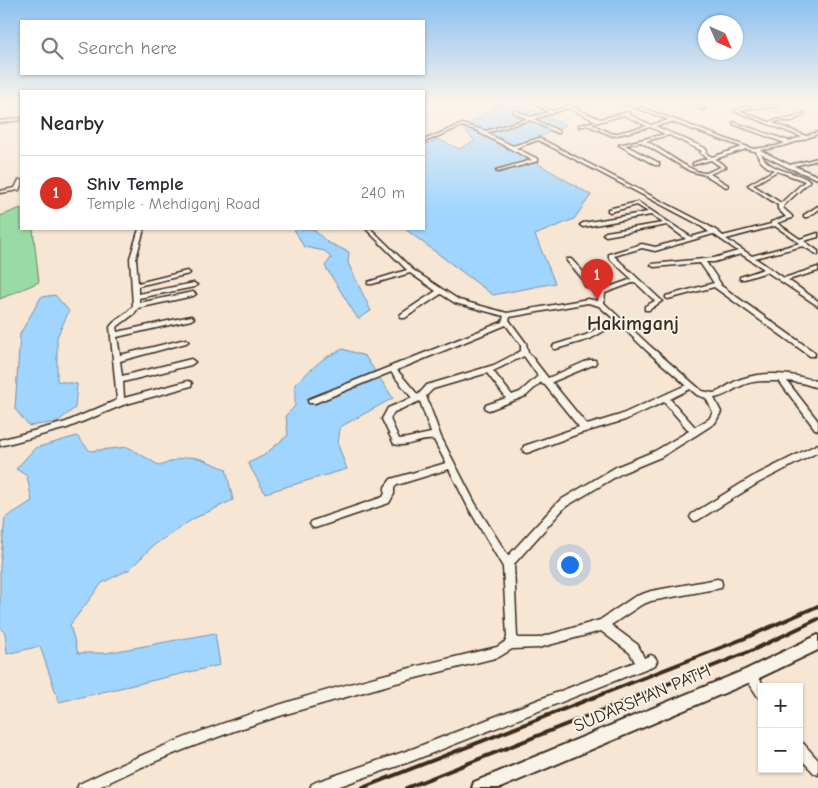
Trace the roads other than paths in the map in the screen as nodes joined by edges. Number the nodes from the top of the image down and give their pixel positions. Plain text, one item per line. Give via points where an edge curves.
1 (494, 139) edge
2 (647, 139) edge
3 (680, 139) edge
4 (719, 139) edge
5 (778, 139) edge
6 (801, 139) edge
7 (641, 140) junction
8 (790, 143) junction
9 (512, 148) junction
10 (744, 148) junction
11 (758, 150) junction
12 (712, 158) junction
13 (818, 159) edge
14 (656, 164) dead end
15 (695, 164) dead end
16 (789, 166) junction
17 (778, 169) junction
18 (498, 171) dead end
19 (706, 174) junction
20 (818, 178) edge
21 (20, 183) edge
22 (726, 186) dead end
23 (0, 192) edge
24 (780, 205) junction
25 (818, 208) edge
26 (610, 210) dead end
27 (652, 214) junction
28 (806, 216) dead end
29 (666, 224) junction
30 (583, 225) dead end
31 (774, 226) junction
32 (142, 230) edge
33 (369, 230) edge
34 (715, 232) junction
35 (606, 234) dead end
36 (818, 234) edge
37 (722, 238) junction
38 (690, 239) junction
39 (802, 242) junction
40 (742, 252) junction
41 (818, 253) edge
42 (750, 258) junction
43 (568, 260) dead end
44 (702, 261) junction
45 (654, 265) dead end
46 (818, 269) edge
47 (768, 270) junction
48 (411, 271) junction
49 (186, 273) dead end
50 (742, 278) dead end
51 (636, 280) junction
52 (782, 280) junction
53 (370, 284) dead end
54 (136, 285) junction
55 (194, 285) dead end
56 (715, 285) junction
57 (440, 292) junction
58 (601, 293) junction
59 (192, 294) dead end
60 (136, 297) junction
61 (668, 297) dead end
62 (818, 302) edge
63 (601, 304) junction
64 (136, 306) junction
65 (647, 308) dead end
66 (403, 316) dead end
67 (191, 318) dead end
68 (507, 318) junction
69 (618, 320) junction
70 (114, 335) junction
71 (186, 341) dead end
72 (556, 347) dead end
73 (525, 352) junction
74 (812, 354) dead end
75 (116, 359) junction
76 (191, 362) dead end
77 (592, 362) dead end
78 (392, 369) junction
79 (488, 369) junction
80 (118, 380) junction
81 (543, 380) junction
82 (782, 380) junction
83 (188, 384) dead end
84 (818, 385) edge
85 (692, 386) junction
86 (709, 396) junction
87 (419, 397) junction
88 (665, 398) junction
89 (511, 399) junction
90 (121, 402) junction
91 (312, 402) dead end
92 (489, 407) dead end
93 (818, 427) edge
94 (585, 429) junction
95 (695, 432) junction
96 (437, 437) junction
97 (0, 443) edge
98 (818, 448) edge
99 (527, 449) dead end
100 (451, 465) junction
101 (695, 516) dead end
102 (315, 524) dead end
103 (508, 566) junction
104 (717, 584) dead end
105 (602, 625) junction
106 (818, 642) edge
107 (510, 644) junction
108 (750, 675) junction
109 (758, 686) edge
110 (803, 752) edge
111 (818, 769) edge
112 (502, 784) edge
113 (83, 788) edge
114 (316, 788) edge
115 (480, 788) edge

1 - 9 street
2 - 7 street
3 - 12 street via 703,149 702,153
4 - 10 street
5 - 8 street
6 - 8 street
7 - 14 street via 621,146
7 - 19 street via 694,172
8 - 11 street
9 - 18 street via 536,161
9 - 34 street via 538,139
10 - 11 street
10 - 12 street
11 - 16 street
11 - 17 street via 762,161
12 - 15 street
12 - 19 street via 724,167
13 - 16 street
16 - 20 street
17 - 24 street via 750,185
17 - 24 street via 808,181
19 - 22 street
21 - 23 street via 17,189
24 - 31 street via 790,215 775,221
25 - 28 street
26 - 27 street via 636,203
27 - 29 street
27 - 30 street
29 - 35 street
29 - 38 street
31 - 37 street
31 - 39 street
32 - 54 street via 133,258
33 - 48 street
34 - 37 street
34 - 38 street
36 - 39 street
37 - 40 street
38 - 51 street via 655,249 642,246 612,255
39 - 41 street
39 - 42 street
40 - 42 street
40 - 44 street
42 - 47 street
43 - 58 street via 584,276 587,285
44 - 45 street
44 - 56 street via 717,281
46 - 52 street
47 - 50 street
47 - 52 street
48 - 53 street
48 - 57 street
49 - 54 street
51 - 58 street
51 - 65 street via 659,301
52 - 62 street
54 - 60 street
55 - 60 street
56 - 61 street
56 - 74 street
57 - 66 street
57 - 68 street via 457,302
58 - 63 street
59 - 64 street
60 - 64 street
63 - 68 street via 588,301
63 - 69 street
64 - 70 street via 114,325
67 - 70 street
68 - 73 street
68 - 78 street
69 - 72 street via 588,337
69 - 85 street
70 - 75 street
71 - 75 street
73 - 79 street
73 - 81 street
75 - 80 street
76 - 80 street
77 - 81 street
78 - 87 street
78 - 91 street
79 - 87 street via 430,387
79 - 89 street
80 - 90 street
81 - 89 street
81 - 94 street via 568,405
82 - 84 street via 804,380
82 - 86 street via 755,378 716,396
82 - 93 street
83 - 90 street
85 - 86 street
85 - 88 street
86 - 95 street via 716,416
87 - 96 street
87 - 96 street via 387,414 387,425 401,443 430,435
88 - 94 street via 622,418
88 - 95 street
89 - 92 street
90 - 97 street via 79,421
94 - 99 street
95 - 103 street via 658,454 619,470 562,504
96 - 100 street
98 - 101 street
100 - 102 street via 394,482 389,487 390,494 386,500
100 - 103 street
103 - 107 street
104 - 105 street via 651,596
105 - 107 street via 538,643
105 - 114 street via 634,649 646,663 412,755
106 - 108 main road, SUDARSHAN PATH
107 - 113 street via 498,652 321,699 198,737 143,758
108 - 109 street
108 - 112 main road, SUDARSHAN PATH
110 - 111 street
112 - 115 main road, SUDARSHAN PATH

